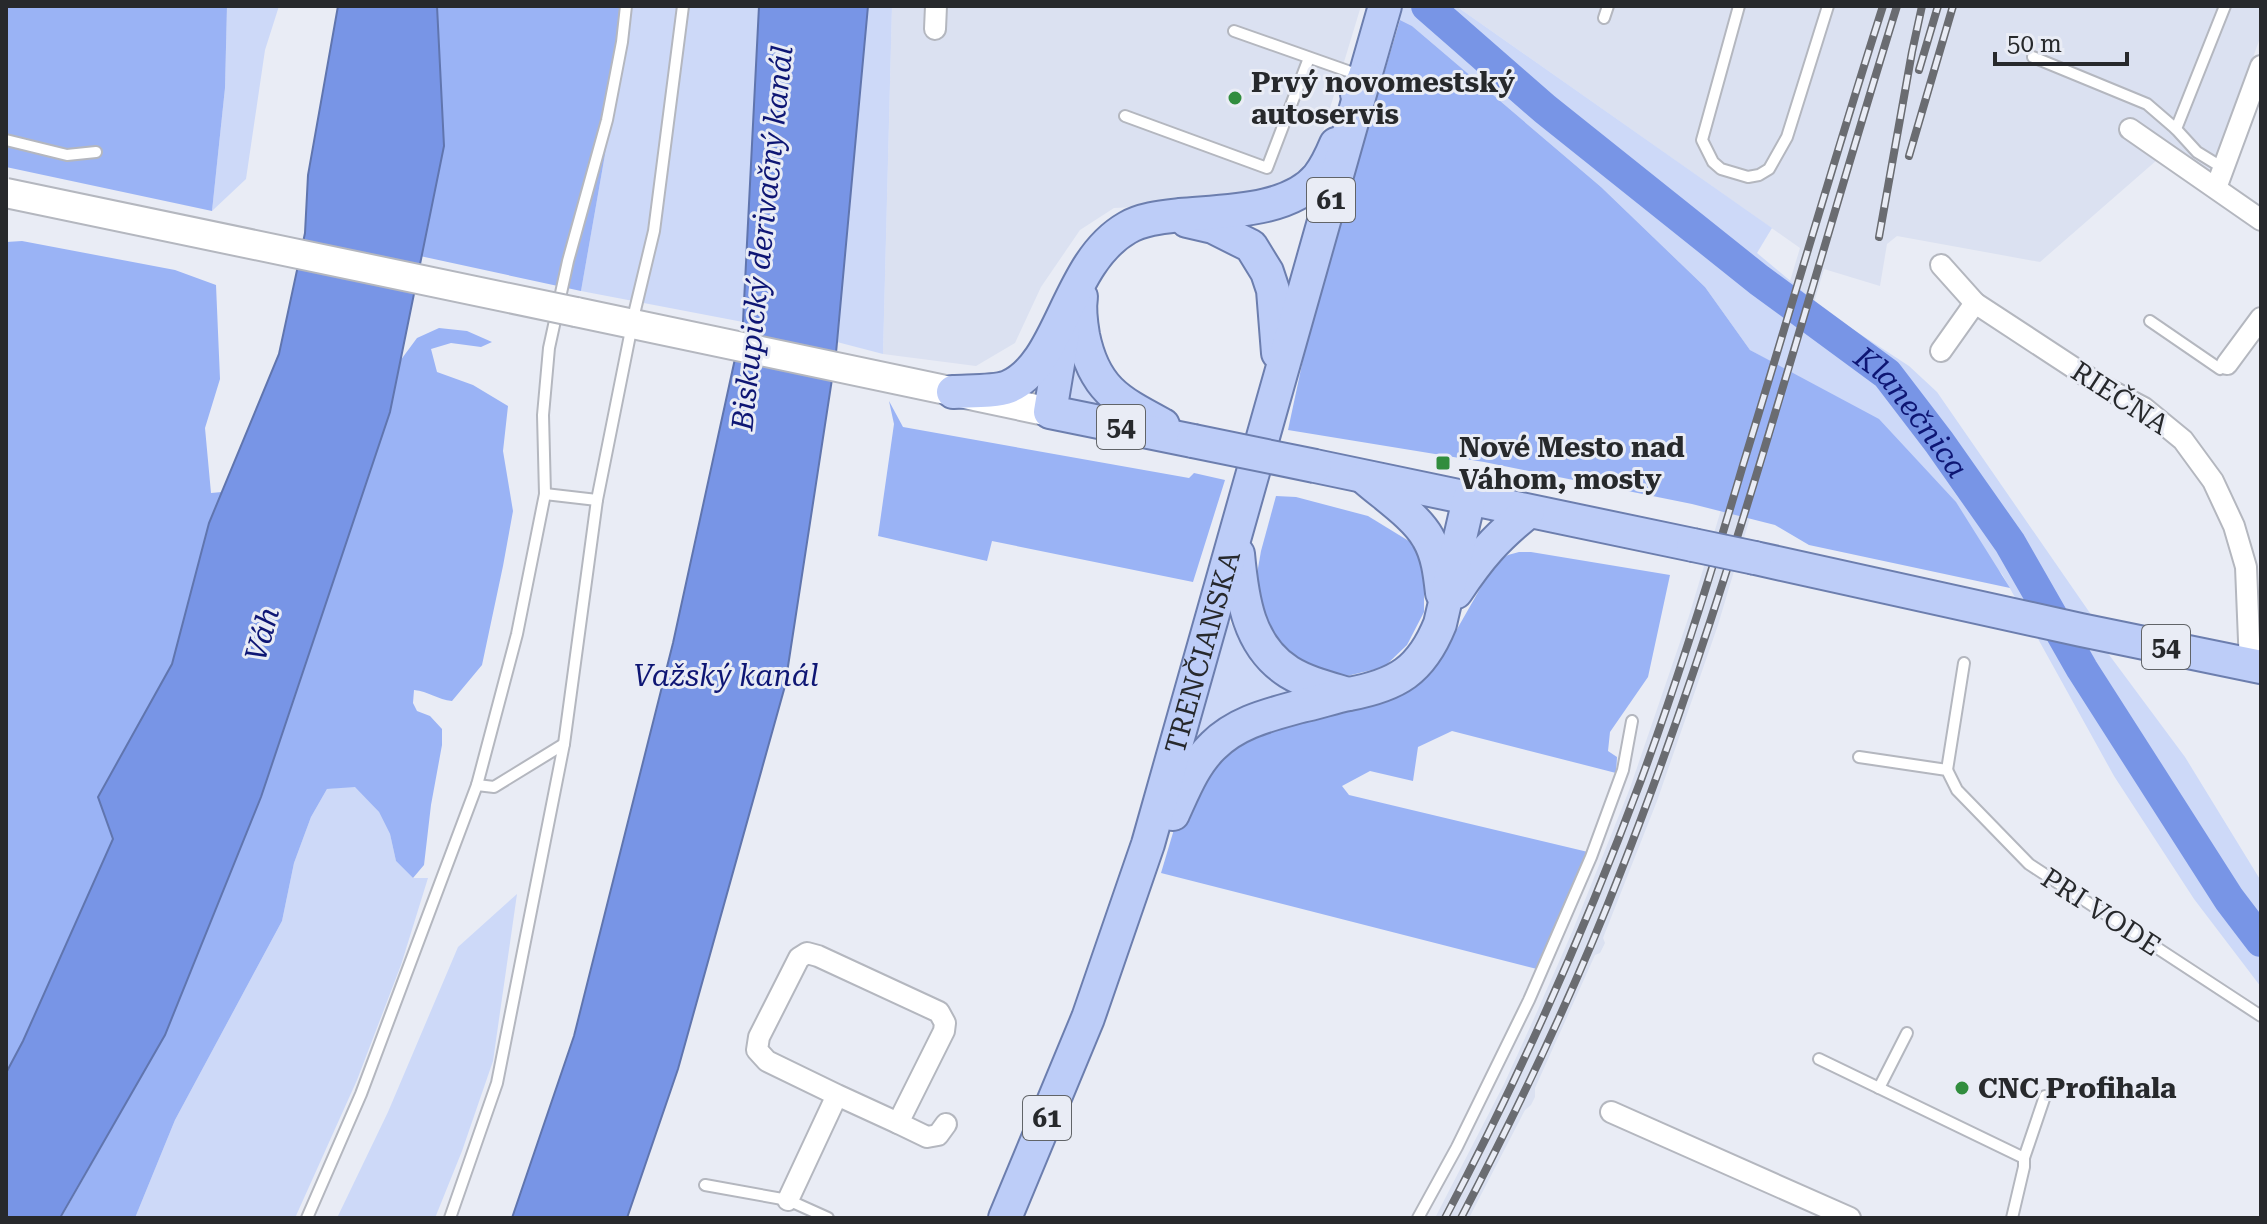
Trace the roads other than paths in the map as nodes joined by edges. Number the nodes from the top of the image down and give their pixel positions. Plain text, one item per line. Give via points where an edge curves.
1 (626, 6) edge
2 (683, 6) edge
3 (936, 6) edge
4 (1385, 6) edge
5 (1608, 6) edge
6 (1739, 6) edge
7 (1828, 6) edge
8 (2225, 6) edge
9 (1604, 18) dead end
10 (935, 29) dead end
11 (1234, 31) dead end
12 (2033, 57) dead end
13 (1309, 58) junction
14 (2261, 66) edge
15 (1365, 76) junction
16 (1125, 116) dead end
17 (2130, 129) dead end
18 (2176, 129) junction
19 (6, 140) edge
20 (96, 152) dead end
21 (2220, 178) junction
22 (6, 193) edge
23 (1164, 217) junction
24 (2261, 220) edge
25 (1941, 265) dead end
26 (1085, 270) junction
27 (1975, 303) junction
28 (1068, 304) junction
29 (2261, 318) edge
30 (2150, 321) dead end
31 (633, 325) junction
32 (1941, 351) dead end
33 (2227, 364) joint
34 (1279, 378) junction
35 (953, 392) junction
36 (1050, 412) junction
37 (1193, 441) junction
38 (1363, 476) junction
39 (545, 494) junction
40 (1469, 499) junction
41 (597, 500) junction
42 (1528, 512) junction
43 (1236, 532) junction
44 (1444, 608) junction
45 (1964, 663) dead end
46 (2256, 666) edge
47 (1348, 694) junction
48 (1632, 721) dead end
49 (564, 744) junction
50 (1859, 757) dead end
51 (1947, 770) junction
52 (477, 785) junction
53 (1148, 844) junction
54 (2261, 1016) edge
55 (1907, 1033) dead end
56 (1819, 1059) dead end
57 (1879, 1088) junction
58 (837, 1095) junction
59 (2045, 1096) dead end
60 (1611, 1112) dead end
61 (898, 1123) junction
62 (946, 1124) dead end
63 (2024, 1158) junction
64 (705, 1185) dead end
65 (788, 1200) junction
66 (307, 1218) edge
67 (450, 1218) edge
68 (828, 1218) edge
69 (1005, 1218) edge
70 (1418, 1218) edge
71 (1850, 1218) edge
72 (2012, 1218) edge

1 - 39 lane via 607,120 549,348 543,415
2 - 31 lane via 654,231
3 - 10 street
4 - 15 main road, 61
5 - 9 lane
6 - 7 lane via 1702,140 1721,169 1748,177 1769,169 1787,137
8 - 18 lane
11 - 13 lane
12 - 18 lane via 2147,104
13 - 15 lane
13 - 16 lane via 1267,168
14 - 21 street
15 - 23 main road via 1328,163 1307,187 1273,204
15 - 34 main road, TRENČIANSKA / 61
17 - 21 street
18 - 21 lane
19 - 20 lane via 67,155
21 - 24 street
22 - 31 main road, bridge
23 - 26 main road via 1128,227
23 - 34 main road via 1213,227 1251,246 1273,290
25 - 27 street, RIEČNA
26 - 28 main road
26 - 37 main road via 1081,315 1095,374 1128,407
27 - 32 street
27 - 46 street, RIEČNA via 2144,408 2183,440 2213,481 2234,526 2246,567
28 - 35 main road via 1039,362 1026,375 1007,388
28 - 36 main road
29 - 33 street
30 - 33 lane via 2220,369
31 - 35 main road
31 - 41 lane
34 - 43 main road, TRENČIANSKA / 61
35 - 36 main road
36 - 37 main road, 54
37 - 38 main road, 54, bridge
38 - 40 main road, 54
38 - 44 main road via 1430,541
39 - 41 lane
39 - 52 lane via 517,634
40 - 42 main road, 54
40 - 44 main road
41 - 49 lane
42 - 44 main road via 1479,556
42 - 46 main road, 54, bridge
43 - 47 main road via 1241,592 1259,642 1288,671
43 - 53 main road, TRENČIANSKA / 61
44 - 47 main road via 1435,638 1406,672 1382,687
45 - 51 lane
47 - 53 main road via 1255,719 1228,734 1201,759 1171,818
48 - 70 lane via 1623,770 1579,885 1529,1000
49 - 52 lane via 494,787
49 - 67 lane via 497,1083
50 - 51 lane
51 - 54 lane, PRI VODE via 1957,790 2029,864
52 - 66 lane via 361,1094
53 - 69 main road, TRENČIANSKA / 61 via 1088,1018
55 - 57 lane
56 - 57 lane
57 - 63 lane
58 - 61 street
58 - 61 street via 767,1061 757,1050 799,958 807,953 939,1012 945,1023
58 - 65 street
59 - 63 lane
60 - 71 street
61 - 62 street via 927,1137 938,1135
63 - 72 lane
64 - 65 lane
65 - 68 lane

